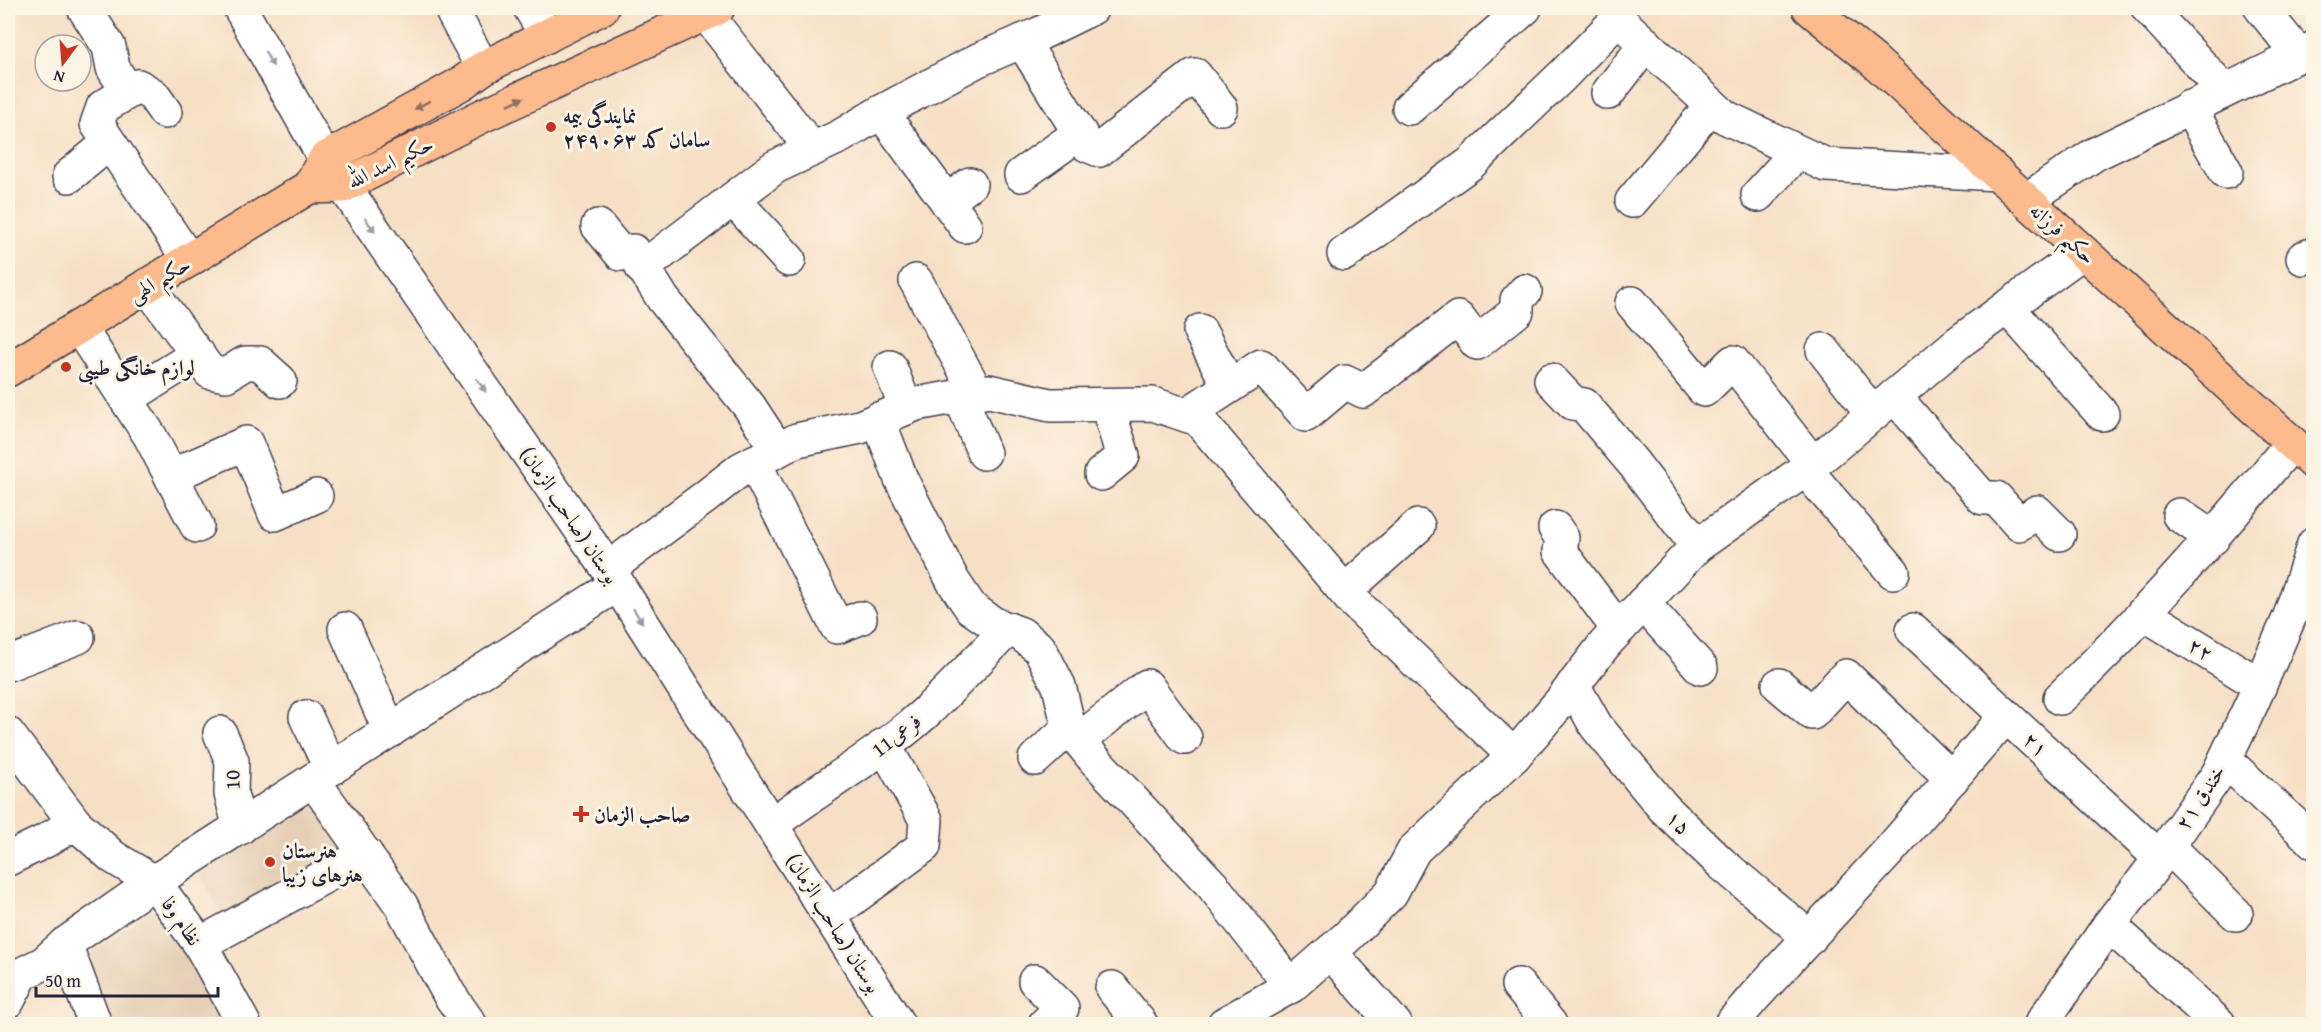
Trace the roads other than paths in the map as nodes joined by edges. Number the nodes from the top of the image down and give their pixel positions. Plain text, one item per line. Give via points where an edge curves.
1 (84, 8) edge
2 (240, 8) edge
3 (530, 8) edge
4 (602, 8) edge
5 (1092, 8) edge
6 (1525, 8) edge
7 (1809, 8) edge
8 (2148, 8) edge
9 (2261, 8) edge
10 (712, 11) edge
11 (453, 13) dead end
12 (547, 36) junction
13 (1022, 41) junction
14 (1646, 44) junction
15 (2306, 52) edge
16 (473, 75) junction
17 (2224, 90) junction
18 (128, 92) junction
19 (1608, 93) dead end
20 (1712, 105) junction
21 (2189, 107) junction
22 (1221, 108) dead end
23 (1409, 108) dead end
24 (165, 112) dead end
25 (881, 112) junction
26 (482, 116) junction
27 (1080, 133) junction
28 (109, 143) junction
29 (812, 149) junction
30 (1797, 152) junction
31 (2226, 172) dead end
32 (317, 173) junction
33 (1998, 174) junction
34 (1021, 175) dead end
35 (69, 176) dead end
36 (343, 186) junction
37 (1758, 195) dead end
38 (733, 199) junction
39 (2026, 200) junction
40 (1632, 201) dead end
41 (961, 204) dead end
42 (598, 226) dead end
43 (2083, 252) junction
44 (1344, 254) dead end
45 (189, 260) junction
46 (789, 260) dead end
47 (642, 268) junction
48 (916, 281) dead end
49 (147, 285) junction
50 (1525, 291) dead end
51 (1632, 303) dead end
52 (2007, 307) junction
53 (79, 327) junction
54 (1200, 331) dead end
55 (1823, 350) dead end
56 (198, 354) junction
57 (890, 367) dead end
58 (8, 370) edge
59 (1551, 380) dead end
60 (280, 381) dead end
61 (1229, 387) junction
62 (969, 395) junction
63 (126, 399) junction
64 (1107, 405) junction
65 (1883, 405) junction
66 (892, 414) junction
67 (2102, 414) dead end
68 (1186, 415) junction
69 (984, 453) dead end
70 (2302, 453) edge
71 (766, 456) junction
72 (1809, 467) junction
73 (1101, 474) dead end
74 (171, 476) junction
75 (316, 496) dead end
76 (2179, 515) dead end
77 (197, 526) dead end
78 (1418, 526) dead end
79 (1555, 528) dead end
80 (2059, 534) dead end
81 (2213, 538) junction
82 (2313, 544) edge
83 (1697, 546) junction
84 (1893, 572) dead end
85 (613, 576) junction
86 (1345, 591) junction
87 (1643, 603) junction
88 (2143, 613) junction
89 (860, 618) dead end
90 (345, 629) dead end
91 (1008, 629) junction
92 (1618, 629) junction
93 (1913, 630) dead end
94 (78, 637) dead end
95 (8, 664) edge
96 (1701, 668) dead end
97 (1574, 685) junction
98 (1779, 685) dead end
99 (2260, 685) junction
100 (2060, 698) dead end
101 (2006, 716) junction
102 (306, 717) dead end
103 (390, 731) junction
104 (220, 733) dead end
105 (8, 734) edge
106 (1074, 734) junction
107 (1185, 738) dead end
108 (884, 745) junction
109 (1514, 756) junction
110 (1035, 759) dead end
111 (2224, 760) junction
112 (322, 775) junction
113 (1952, 779) junction
114 (75, 823) junction
115 (771, 825) junction
116 (240, 828) junction
117 (2313, 842) edge
118 (2164, 852) junction
119 (366, 855) junction
120 (8, 859) edge
121 (154, 882) junction
122 (2236, 914) dead end
123 (829, 916) junction
124 (2109, 925) junction
125 (1809, 938) junction
126 (65, 944) junction
127 (200, 944) junction
128 (1330, 952) junction
129 (1035, 981) dead end
130 (1518, 985) dead end
131 (1291, 986) junction
132 (1112, 988) dead end
133 (8, 1001) edge
134 (1261, 1016) edge
135 (94, 1024) edge
136 (244, 1024) edge
137 (470, 1024) edge
138 (898, 1024) edge
139 (1045, 1024) edge
140 (1141, 1024) edge
141 (1224, 1024) edge
142 (1395, 1024) edge
143 (1550, 1024) edge
144 (1731, 1024) edge
145 (2041, 1024) edge
146 (2219, 1024) edge

1 - 18 street via 110,47 113,68
2 -> 32 street
3 - 12 street
4 - 12 main road, حکیم اسد الله
5 - 13 street
6 - 23 street
7 - 33 main road, حکیم فرزانه via 1873,60
8 - 17 street
9 - 15 street
26 -> 10 main road, حکیم اسد الله
10 - 29 street
11 - 16 street
12 - 16 main road, حکیم اسد الله
13 - 25 street
13 - 27 street
14 - 19 street
14 - 20 street
14 - 44 street via 1618,19 1470,164
15 - 17 street
16 - 26 main road
16 -> 32 main road, حکیم اسد الله
17 - 21 street
18 - 24 street via 138,87 153,95
18 - 28 street via 103,107 97,124
20 - 30 street via 1725,117
20 - 40 street
21 - 31 street
21 - 39 street via 2095,154
22 - 27 street via 1195,75 1099,150 1088,146
25 - 29 street
25 - 41 street
26 - 36 main road, حکیم اسد الله
27 - 34 street
28 - 35 street
28 - 45 street
29 - 38 street via 775,167
30 - 33 street via 1826,165
30 - 37 street
32 - 36 main road, حکیم اسد الله
32 - 45 main road, حکیم الهی
33 - 39 main road, حکیم فرزانه
36 -> 85 street, بوستان (صاحب الزمان)
38 - 46 street
38 - 47 street
39 - 43 main road, حکیم فرزانه
42 - 47 street via 621,254 633,251
43 - 52 street
43 - 70 main road, حکیم فرزانه
45 - 49 main road, حکیم الهی
47 - 71 street via 749,406
48 - 62 street
49 - 53 main road, حکیم الهی
49 - 56 street
50 - 61 street via 1517,300 1517,311 1477,342 1458,318 1363,391 1345,382 1306,415 1262,366
51 - 72 street via 1704,390 1733,362
52 - 65 street
52 - 67 street
53 - 58 main road, حکیم الهی
53 - 63 street
54 - 61 street
55 - 65 street
56 - 60 street via 210,372 226,375 245,363 260,363
56 - 63 street
57 - 66 street
59 - 83 street via 1573,403 1584,405
61 - 68 street
62 - 64 street via 989,391 1050,405
62 - 66 street via 916,404
62 - 69 street
63 - 74 street
64 - 68 street via 1154,404
64 - 73 street via 1123,456
65 - 72 street
65 - 80 street via 1983,498 1996,498 2019,524 2037,512
66 - 71 street via 860,427 797,440
66 - 91 street via 901,479 953,581 971,608
68 - 86 street via 1198,418
70 - 81 street
71 - 85 street via 741,469
71 - 89 street via 837,627
72 - 83 street
72 - 84 street
74 - 75 street via 246,443 275,514
74 - 77 street
76 - 81 street
78 - 86 street
79 - 92 street via 1562,538 1560,551
81 - 88 street
82 - 99 street, ۲۱ خندق via 2290,616
83 - 87 street
85 - 103 street
85 -> 115 street, بوستان (صاحب الزمان)
86 - 109 street
87 - 92 street
87 - 96 street
88 - 99 street, ۲۲
88 - 100 street
90 - 103 street
91 - 106 street via 1040,649 1059,686
91 - 108 street, فرعی11 via 923,714
92 - 97 street
93 - 101 street, ۲۱
94 - 95 street
97 - 109 street
97 - 125 street, ۱۵ via 1596,726 1663,807 1722,864
98 - 113 street via 1812,713 1846,676
99 - 111 street, ۲۱ خندق
101 - 113 street
101 - 118 street, ۲۱
102 - 112 street
103 - 112 street
104 - 116 street, 10 via 232,761 231,794
105 - 114 street
106 - 107 street via 1147,686
106 - 110 street
106 - 131 street via 1213,886
108 - 115 street, فرعی11
108 - 123 street via 926,820 924,846
109 - 128 street via 1414,850 1390,892
111 - 117 street
111 - 118 street, ۲۱ خندق
112 - 116 street
112 - 119 street
113 - 125 street
114 - 120 street
114 - 121 street via 113,857
115 - 123 street, بوستان (صاحب الزمان)
116 - 121 street
118 - 122 street, ۲۱
118 - 124 street, ۲۱ خندق
119 - 127 street
119 - 137 street via 401,905
121 - 126 street
121 - 127 street, نظام وفا
123 - 138 street, بوستان (صاحب الزمان)
124 - 145 street, ۲۱ خندق
124 - 146 street
125 - 144 street
126 - 133 street via 44,963 22,975
126 - 135 street
127 - 136 street, نظام وفا
128 - 131 street
128 - 142 street
129 - 139 street via 1062,1008
130 - 143 street
131 - 134 street
132 - 140 street
134 - 141 street

